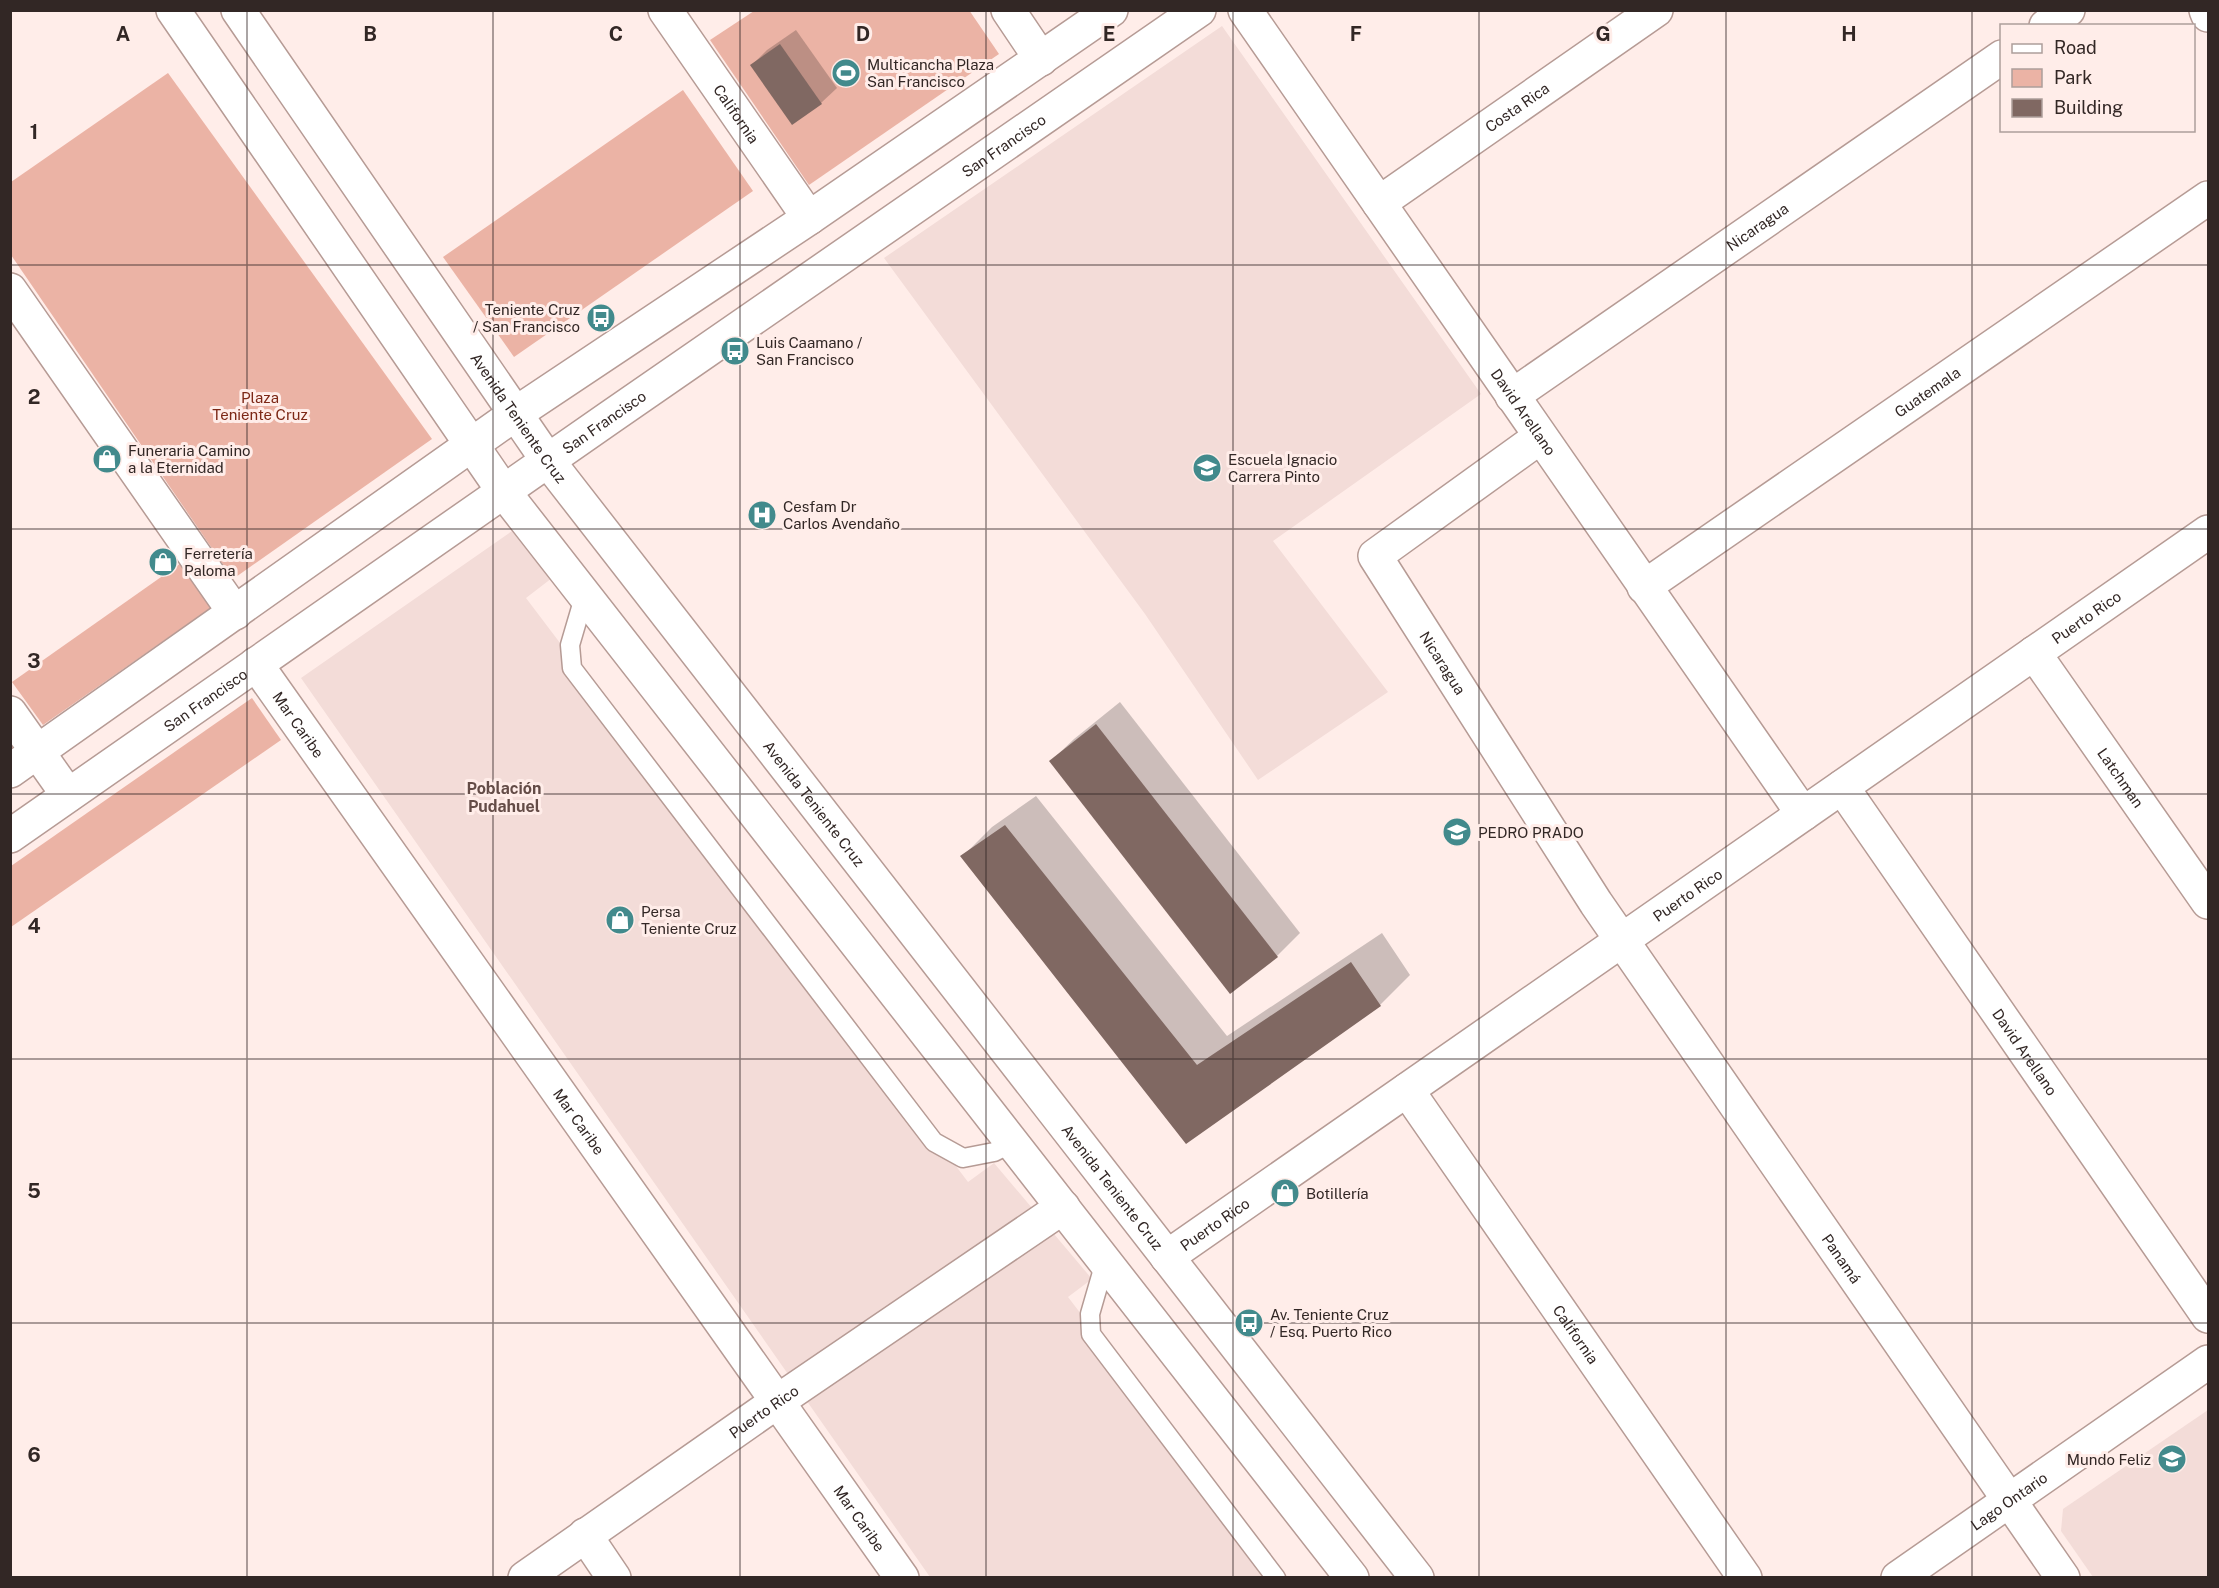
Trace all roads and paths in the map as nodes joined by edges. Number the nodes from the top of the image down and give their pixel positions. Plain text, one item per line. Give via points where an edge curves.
1 (173, 10) edge
2 (238, 10) edge
3 (665, 10) edge
4 (1008, 10) edge
5 (1111, 10) edge
6 (1199, 10) edge
7 (1245, 10) edge
8 (1656, 10) edge
9 (2068, 10) edge
10 (2206, 10) edge
11 (2208, 15) edge
12 (2049, 24) edge
13 (2000, 58) edge
14 (1041, 59) junction
15 (2208, 198) edge
16 (1379, 203) junction
17 (809, 218) junction
18 (10, 290) edge
19 (1512, 396) junction
20 (515, 414) junction
21 (1540, 437) junction
22 (471, 446) junction
23 (548, 460) junction
24 (504, 492) junction
25 (2208, 532) edge
26 (1644, 587) junction
27 (585, 594) junction
28 (235, 613) junction
29 (2034, 653) junction
30 (256, 664) junction
31 (10, 712) edge
32 (38, 752) junction
33 (10, 771) edge
34 (1842, 787) junction
35 (68, 795) junction
36 (1803, 814) junction
37 (10, 836) edge
38 (2208, 902) edge
39 (1623, 940) junction
40 (1407, 1090) junction
41 (1012, 1143) junction
42 (1063, 1207) junction
43 (1167, 1257) junction
44 (1105, 1262) junction
45 (2208, 1316) edge
46 (2208, 1362) edge
47 (778, 1401) junction
48 (2009, 1500) junction
49 (585, 1535) junction
50 (525, 1578) edge
51 (614, 1578) edge
52 (902, 1578) edge
53 (1276, 1578) edge
54 (1352, 1578) edge
55 (1417, 1578) edge
56 (1745, 1578) edge
57 (1898, 1578) edge
58 (2063, 1578) edge

1 - 22 street
2 - 20 street, Avenida Teniente Cruz
3 - 17 street, California
4 - 14 street
5 - 14 street
6 - 23 street, San Francisco
7 - 16 street, David Arellano
8 - 16 street, Costa Rica
9 - 12 street
10 - 11 street
13 - 19 street, Nicaragua
14 - 17 street
15 - 26 street, Guatemala
16 - 19 street, David Arellano
17 - 20 street
18 - 28 street
19 - 21 street, David Arellano
20 - 22 street
20 - 23 street, Avenida Teniente Cruz
21 - 26 street, David Arellano
21 - 39 street, Nicaragua via 1375,556
22 - 24 street
22 - 28 street
23 - 24 street, San Francisco
23 - 43 street, Avenida Teniente Cruz
24 - 27 street
24 - 30 street, San Francisco
25 - 29 street, Puerto Rico
26 - 36 street, David Arellano
27 - 41 street
27 - 41 lane via 570,645 572,668 934,1142 963,1158 994,1152
28 - 32 street
29 - 34 street, Puerto Rico
29 - 38 street, Latchman
30 - 35 street, San Francisco
30 - 47 street, Mar Caribe
31 - 32 street
32 - 33 street
32 - 35 street
34 - 36 street, Puerto Rico
34 - 45 street, David Arellano
35 - 37 street, San Francisco
36 - 39 street, Puerto Rico
39 - 40 street, Puerto Rico
39 - 48 street, Panamá
40 - 43 street, Puerto Rico
40 - 56 street, California
41 - 42 street
42 - 44 street
42 - 47 street, Puerto Rico
43 - 55 street, Avenida Teniente Cruz
44 - 53 lane via 1090,1314 1091,1334
44 - 54 street
46 - 48 street, Lago Ontario
47 - 49 street, Puerto Rico
47 - 52 street, Mar Caribe
48 - 57 street, Lago Ontario
48 - 58 street, Panamá
49 - 50 street, Puerto Rico
49 - 51 street

